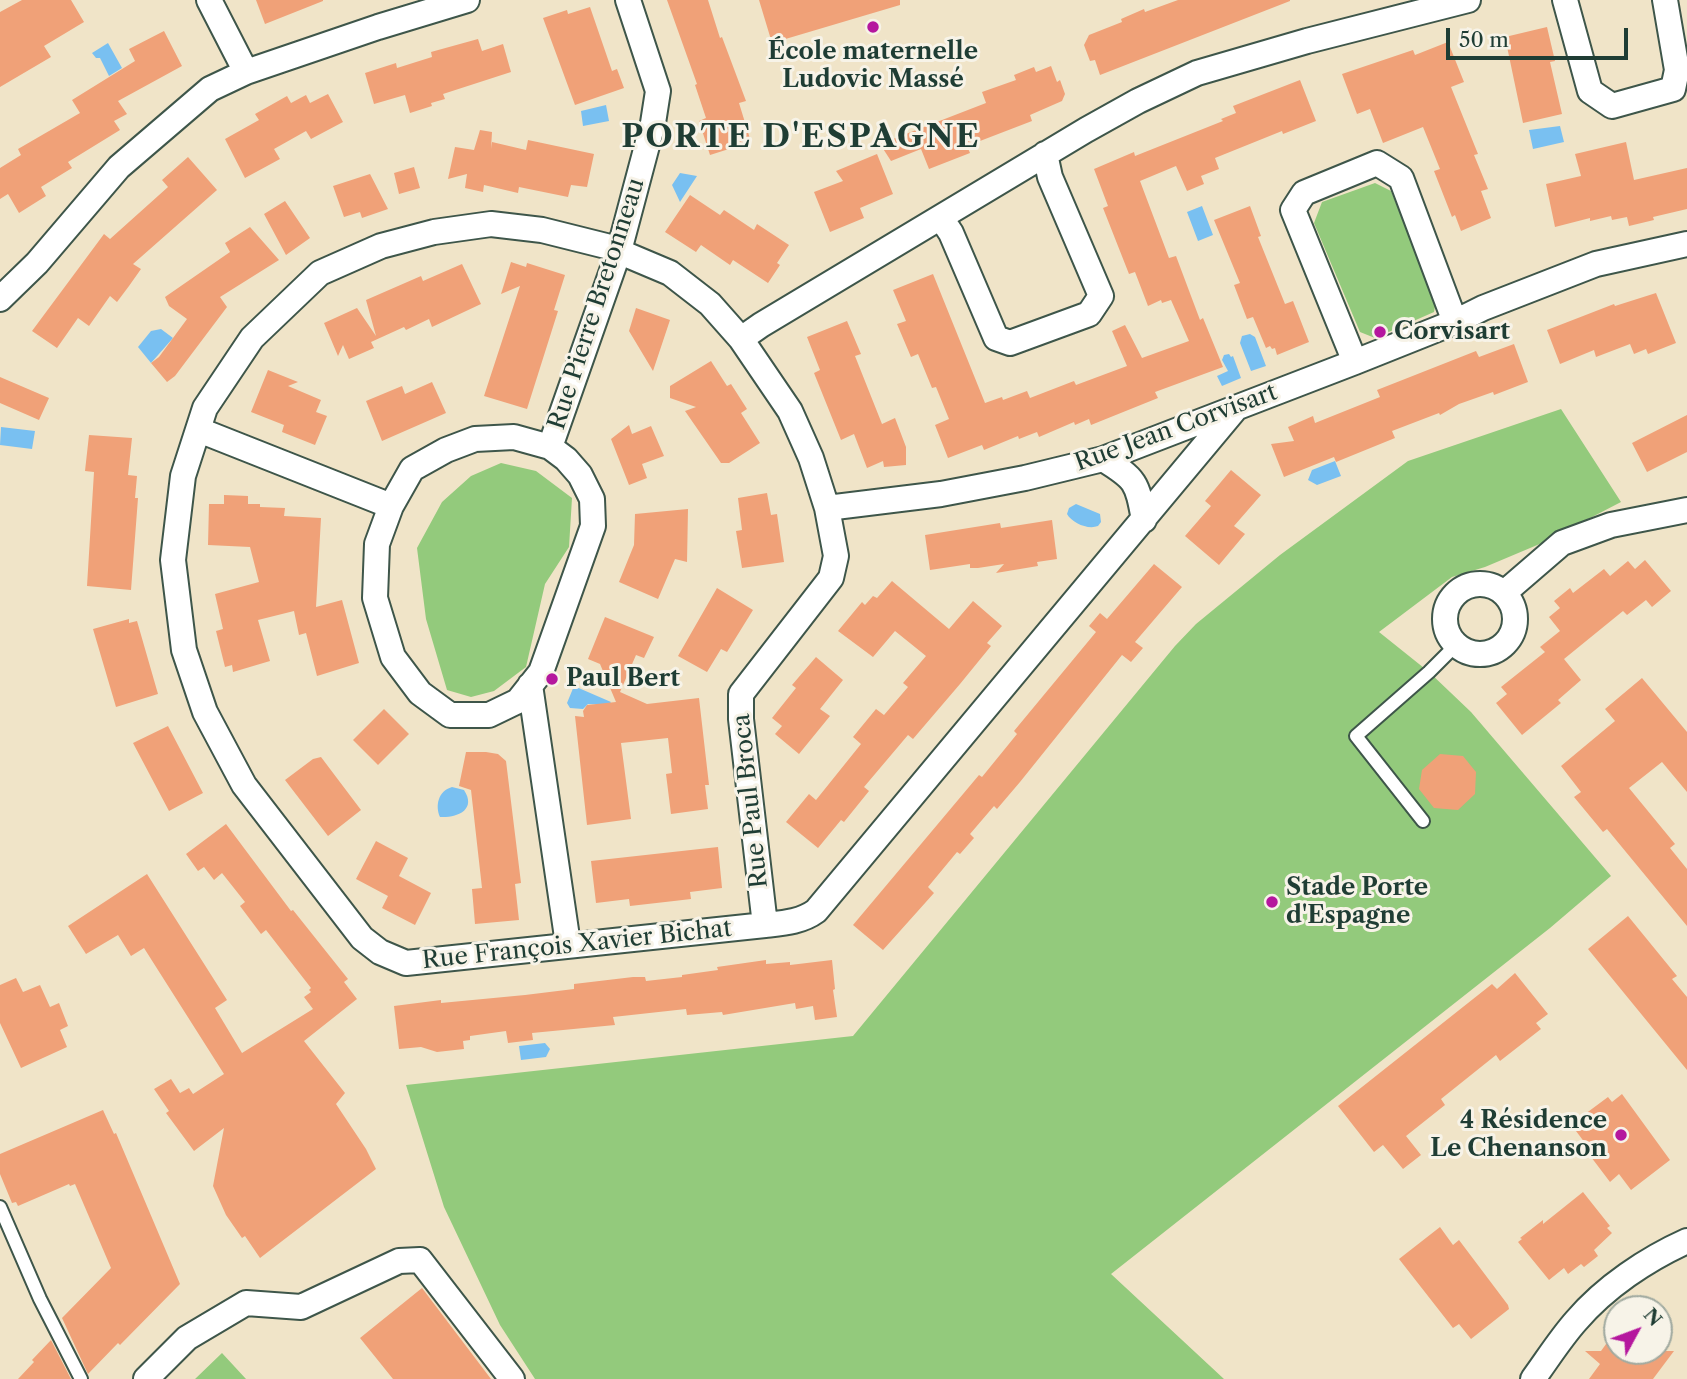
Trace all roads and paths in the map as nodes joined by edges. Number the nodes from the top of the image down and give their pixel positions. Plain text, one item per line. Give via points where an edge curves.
1 (209, 0) edge
2 (467, 0) edge
3 (628, 0) edge
4 (1468, 0) edge
5 (1565, 0) edge
6 (1665, 0) edge
7 (246, 72) junction
8 (1045, 154) junction
9 (941, 218) junction
10 (1687, 244) edge
11 (619, 251) junction
12 (0, 299) edge
13 (1455, 322) junction
14 (741, 339) junction
15 (1355, 362) junction
16 (1236, 408) junction
17 (199, 430) junction
18 (550, 447) junction
19 (1103, 459) junction
20 (391, 506) junction
21 (827, 508) junction
22 (1687, 510) edge
23 (1144, 520) junction
24 (1504, 593) junction
25 (1456, 645) junction
26 (530, 685) junction
27 (1423, 821) dead end
28 (765, 925) junction
29 (568, 944) junction
30 (0, 1207) edge
31 (1687, 1241) edge
32 (81, 1379) edge
33 (146, 1379) edge
34 (512, 1379) edge
35 (1533, 1379) edge

1 - 7 street
2 - 7 street
3 - 11 street, Rue Pierre Bretonneau via 658,91
4 - 8 street via 1197,73
5 - 6 street via 1590,91 1612,106 1673,89 1678,70
7 - 12 street via 209,89 119,167 37,264
8 - 9 street
8 - 9 street via 1050,177 1101,296 1089,314 1010,343 996,338
9 - 14 street
10 - 13 street, Rue Jean Corvisart via 1595,264
11 - 14 street, Rue Paul Broca via 670,273 710,304
11 - 17 street, Rue François Xavier Bichat via 542,230 491,224 381,246 320,273 252,338 205,408
11 - 18 street, Rue Pierre Bretonneau
13 - 15 street, Rue Jean Corvisart
13 - 15 street via 1401,178 1377,163 1304,193 1293,210
14 - 21 street, Rue Paul Broca via 790,411
15 - 16 street, Rue Jean Corvisart
16 - 19 street, Rue Jean Corvisart
16 - 23 street, Rue François Xavier Bichat
17 - 20 street
17 - 29 street, Rue François Xavier Bichat via 183,476 173,560 184,650 205,712 244,785 362,938 380,952 406,963
18 - 20 street via 513,437 475,439 412,469
18 - 26 street via 580,475 592,499 593,526 541,672
19 - 21 street, Rue Jean Corvisart via 941,494
19 - 23 street via 1128,474 1138,489
20 - 26 street via 377,544 375,598 393,657 419,693 450,715 489,715 518,701
21 - 28 street, Rue Paul Broca via 836,556 831,578 741,694
22 - 24 street via 1611,525 1562,543
23 - 28 street, Rue François Xavier Bichat via 816,911 793,922
24 - 25 street via 1515,614 1515,627 1502,647 1478,654
24 - 25 street via 1494,586 1472,584 1453,594 1444,615 1448,636
25 - 27 lane via 1356,736
26 - 29 street
28 - 29 street, Rue François Xavier Bichat
30 - 32 lane
31 - 35 street via 1615,1285 1577,1320
33 - 34 street via 187,1339 246,1303 301,1307 399,1261 420,1260

